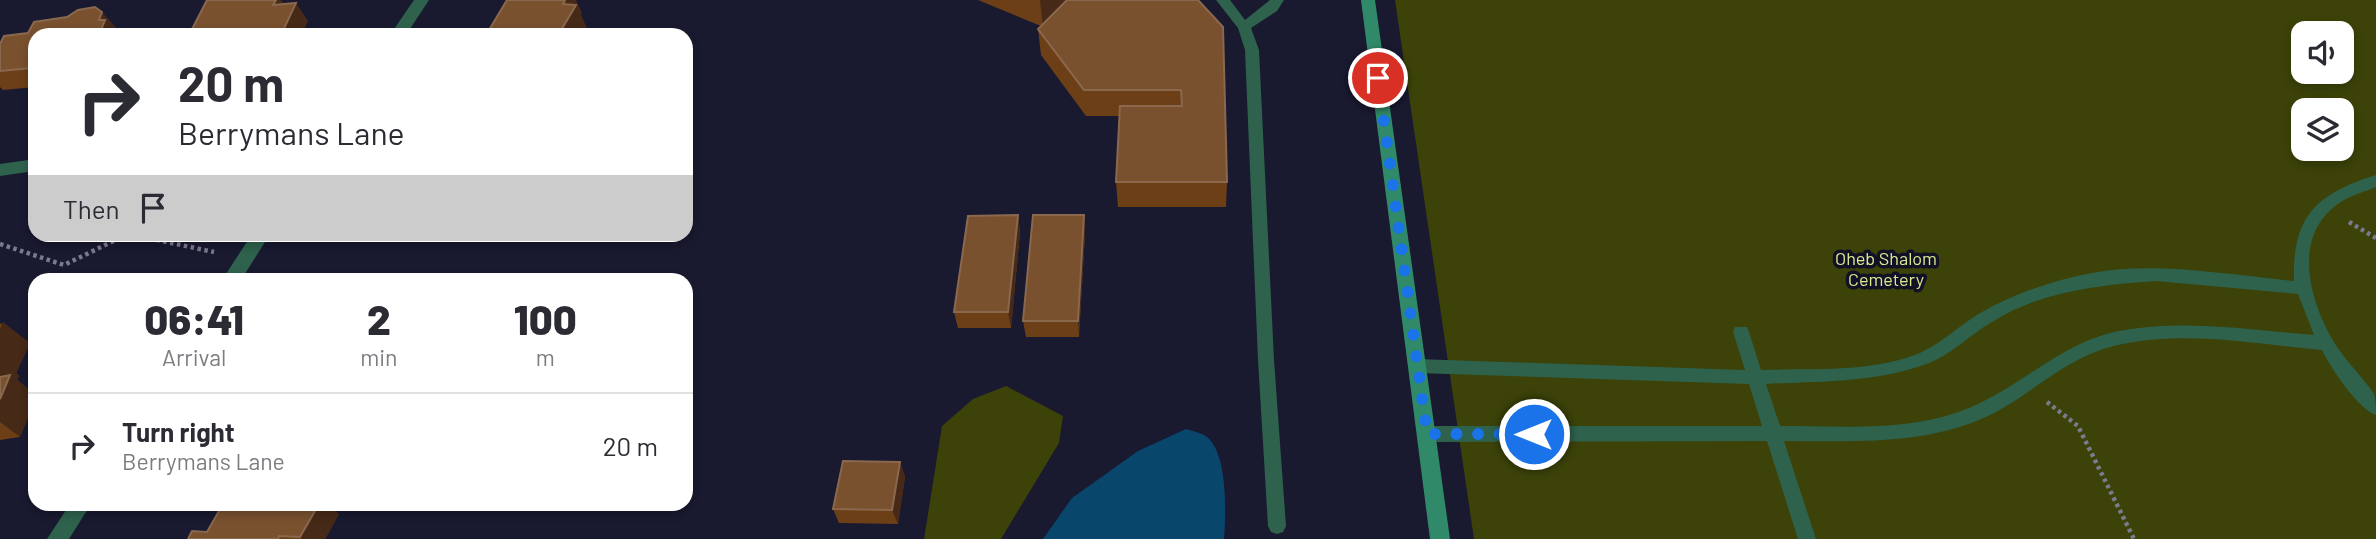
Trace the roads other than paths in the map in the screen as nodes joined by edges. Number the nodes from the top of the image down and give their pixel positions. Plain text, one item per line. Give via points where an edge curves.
1 (422, 0) edge
2 (1223, 0) edge
3 (1278, 0) edge
4 (1368, 0) edge
5 (1244, 27) junction
6 (403, 28) edge
7 (28, 166) edge
8 (0, 170) edge
9 (2376, 181) edge
10 (257, 242) edge
11 (236, 273) edge
12 (2301, 288) junction
13 (1741, 332) dead end
14 (2324, 343) junction
15 (1417, 366) junction
16 (1755, 377) junction
17 (2376, 408) edge
18 (1427, 434) junction
19 (1773, 434) junction
20 (76, 511) edge
21 (1276, 526) dead end
22 (57, 539) edge
23 (1440, 539) edge
24 (1807, 539) edge

1 - 6 street
2 - 5 lane
3 - 5 lane
4 - 15 street
5 - 21 lane via 1254,72
7 - 8 street
9 - 12 lane via 2341,194 2310,222 2299,256
10 - 11 street
12 - 14 lane
12 - 16 lane via 2156,275 2094,279 2036,294 1988,316 1927,356 1900,366 1857,373
13 - 16 lane
14 - 17 lane
14 - 19 lane via 2186,333 2135,335 2091,346 2052,365 1984,410 1936,424 1886,433
15 - 16 lane
15 - 18 street
16 - 19 lane
18 - 19 lane
18 - 23 street
19 - 24 lane
20 - 22 street

